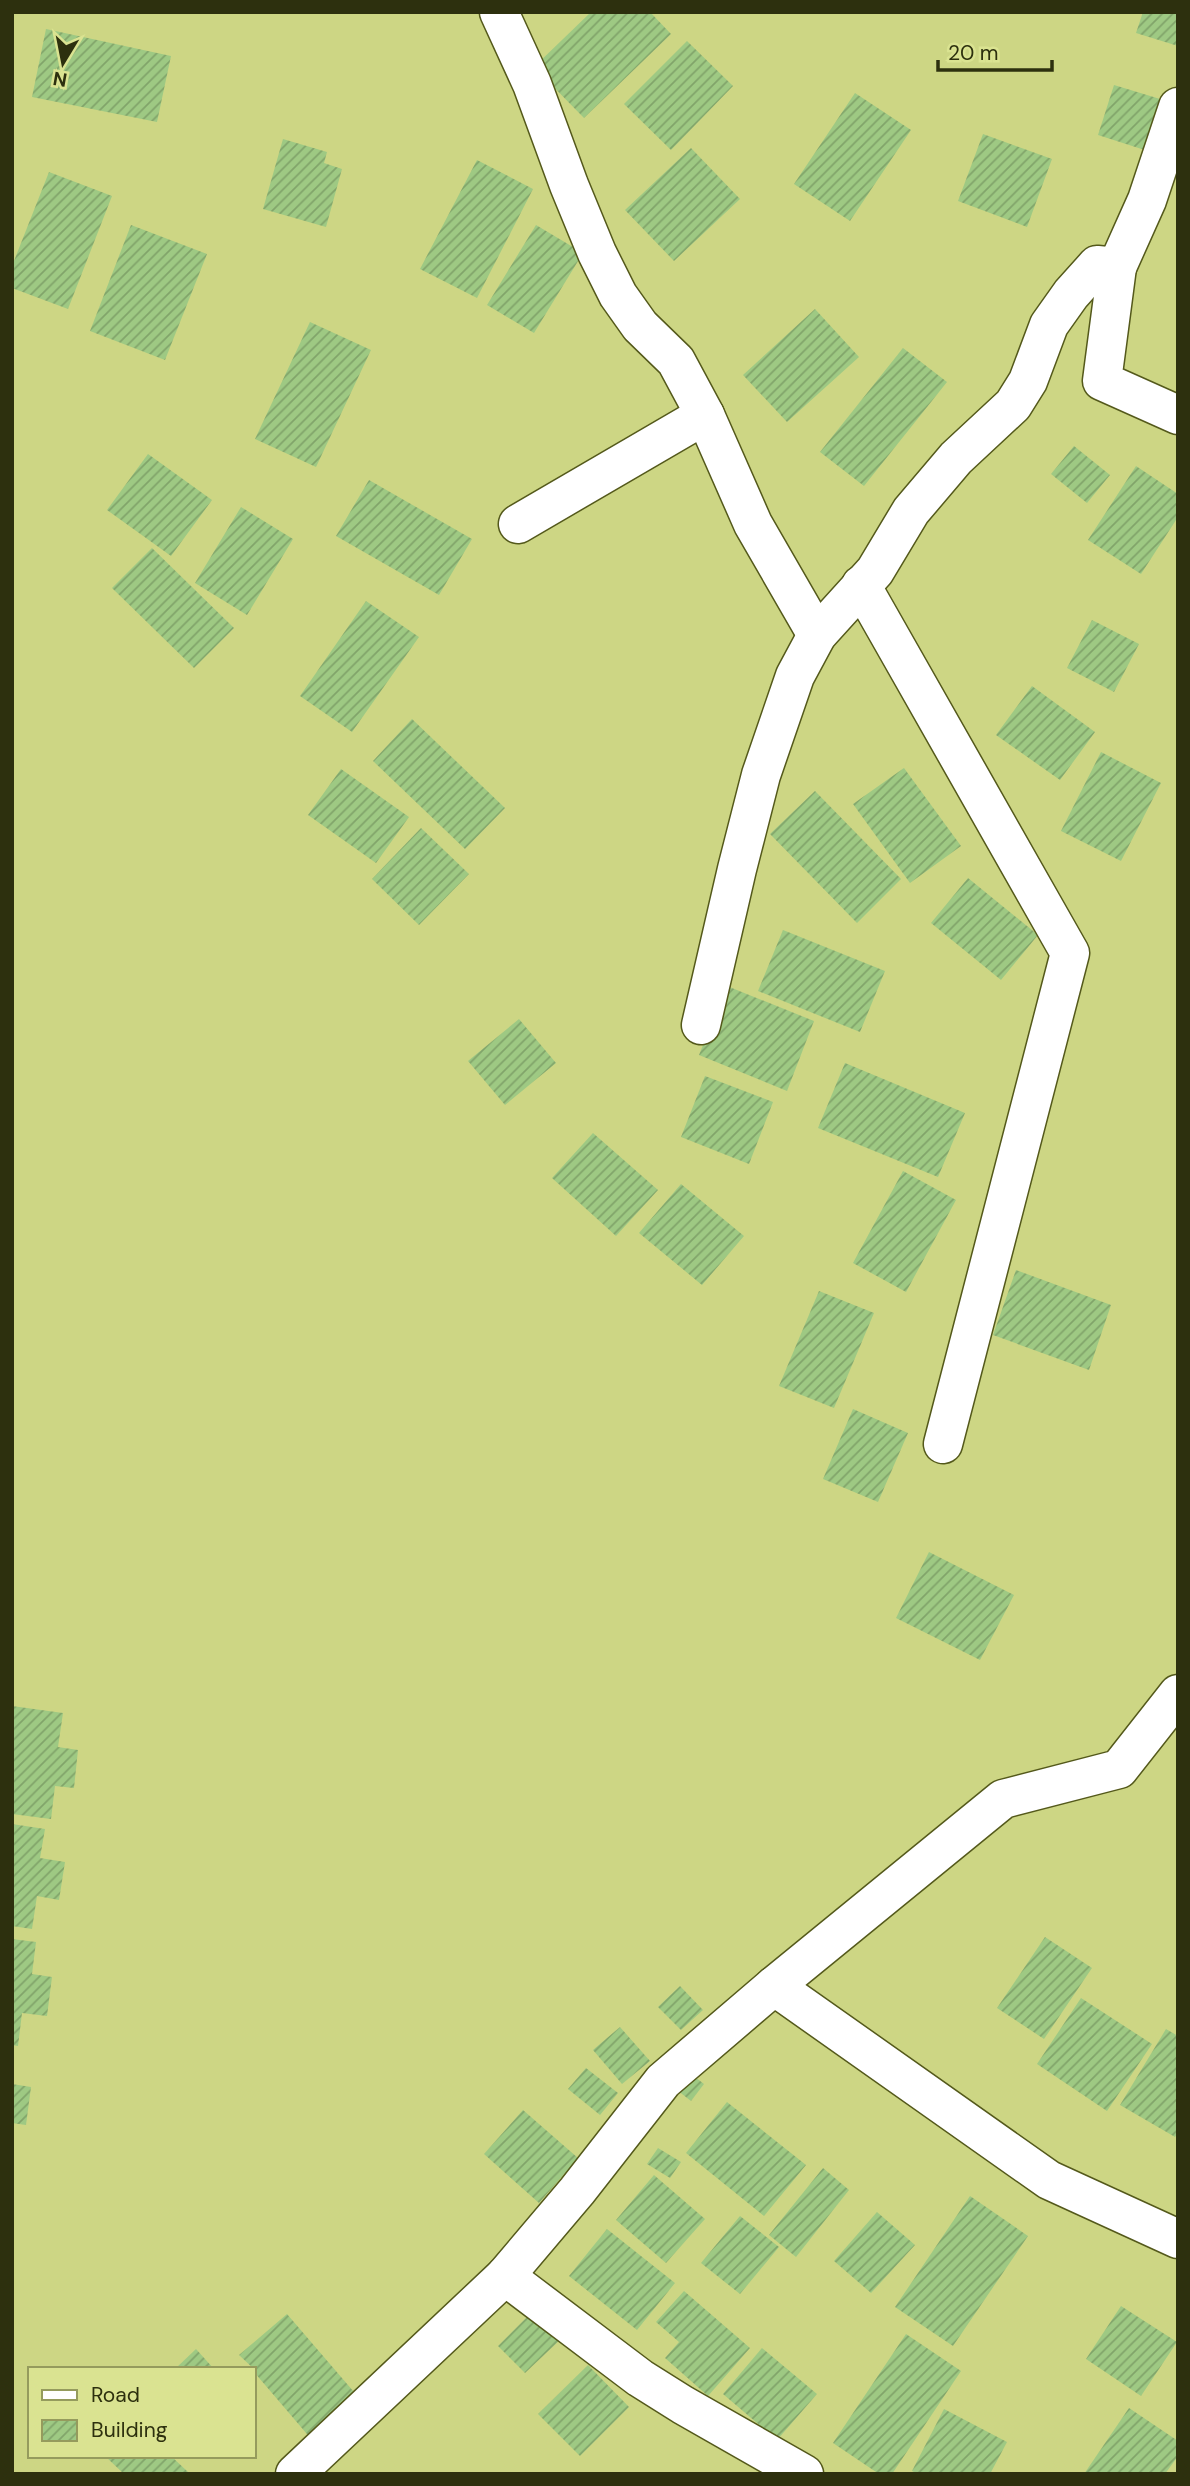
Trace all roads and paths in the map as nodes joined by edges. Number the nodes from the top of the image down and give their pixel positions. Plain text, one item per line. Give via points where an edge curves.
1 (499, 12) edge
2 (1178, 107) edge
3 (1116, 267) junction
4 (705, 415) junction
5 (1178, 415) edge
6 (519, 524) dead end
7 (861, 584) junction
8 (817, 635) junction
9 (701, 1025) dead end
10 (943, 1444) dead end
11 (1178, 1694) edge
12 (774, 1986) junction
13 (1178, 2239) edge
14 (505, 2276) junction
15 (295, 2474) edge
16 (804, 2474) edge

1 - 4 street via 618,295 640,326 676,361
2 - 3 street via 1147,200
3 - 5 street via 1102,381
3 - 7 street via 1097,265 1072,294 1049,325 1028,381 1013,405 956,458 911,511 875,571
4 - 6 street
4 - 8 street via 753,524
7 - 8 street
7 - 10 street via 1070,953
8 - 9 street via 795,676 761,775
11 - 12 street via 1119,1769 1003,1800
12 - 13 street via 1049,2180
12 - 14 street via 663,2081
14 - 15 street
14 - 16 street via 640,2378

